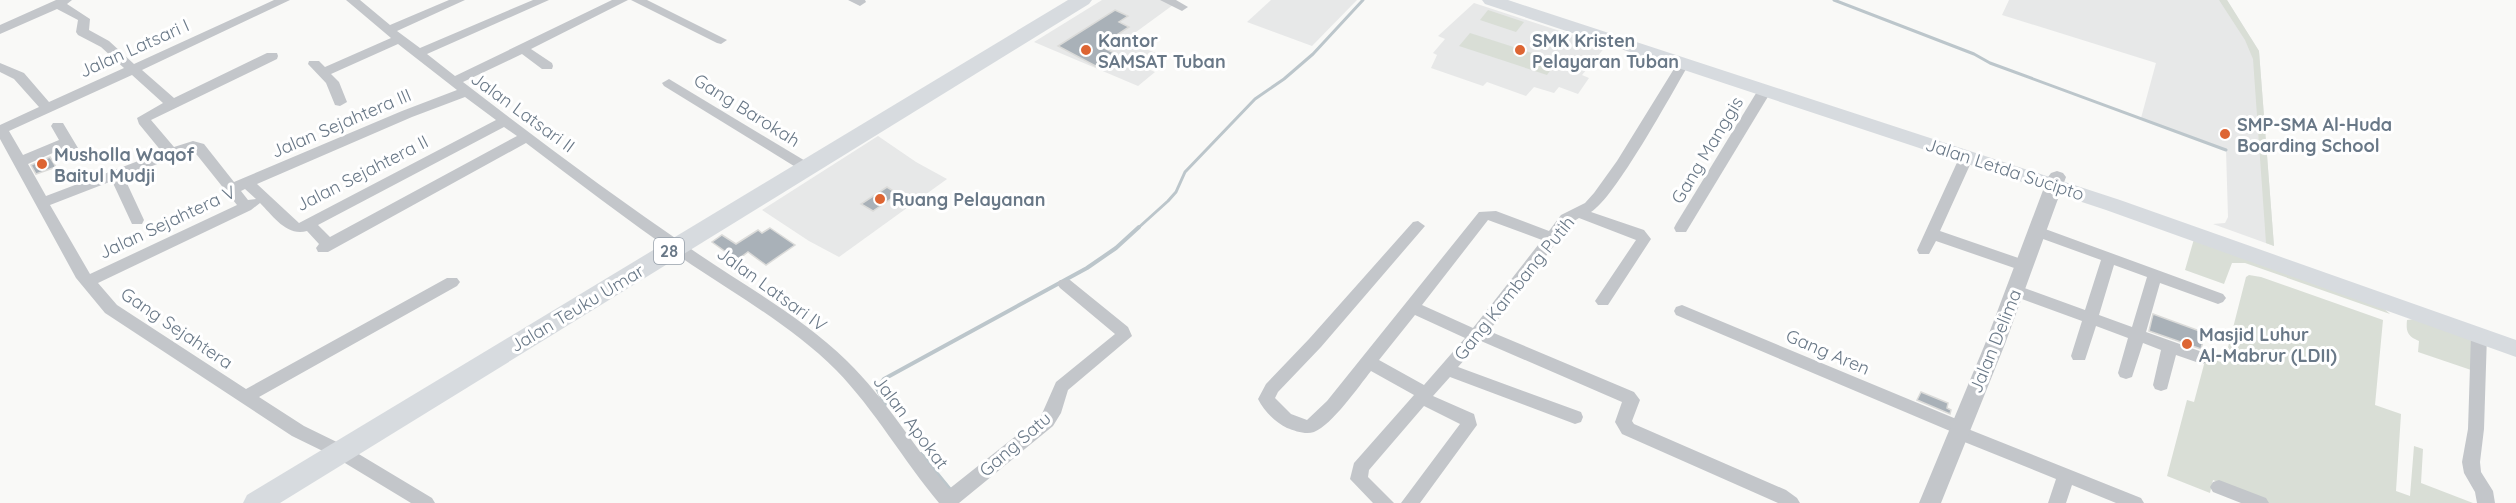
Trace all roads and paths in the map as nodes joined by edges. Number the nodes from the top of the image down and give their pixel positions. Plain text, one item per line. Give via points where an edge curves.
1 (284, 0) edge
2 (352, 0) edge
3 (459, 0) edge
4 (543, 0) edge
5 (622, 0) edge
6 (1082, 0) edge
7 (1166, 0) edge
8 (1491, 0) edge
9 (1512, 0) edge
10 (648, 1) edge
11 (62, 2) edge
12 (1182, 7) dead end
13 (0, 30) edge
14 (393, 35) junction
15 (720, 40) dead end
16 (522, 48) junction
17 (417, 54) junction
18 (272, 56) dead end
19 (1683, 64) junction
20 (547, 66) dead end
21 (133, 68) junction
22 (4, 71) edge
23 (453, 82) junction
24 (669, 83) dead end
25 (1765, 90) junction
26 (465, 92) junction
27 (340, 102) dead end
28 (172, 104) junction
29 (47, 108) junction
30 (505, 121) junction
31 (58, 126) dead end
32 (1, 130) edge
33 (526, 137) junction
34 (67, 142) junction
35 (171, 153) junction
36 (1966, 156) junction
37 (77, 158) dead end
38 (19, 162) junction
39 (807, 168) junction
40 (117, 176) junction
41 (2056, 181) junction
42 (247, 182) junction
43 (232, 189) junction
44 (264, 198) junction
45 (42, 203) junction
46 (246, 207) junction
47 (1576, 212) junction
48 (137, 220) dead end
49 (308, 224) junction
50 (1418, 226) dead end
51 (1681, 228) dead end
52 (2037, 231) junction
53 (1932, 234) junction
54 (1552, 238) junction
55 (677, 247) junction
56 (1924, 250) dead end
57 (2109, 258) junction
58 (2025, 266) junction
59 (2155, 275) junction
60 (87, 282) junction
61 (452, 282) dead end
62 (1065, 284) dead end
63 (2016, 291) junction
64 (2218, 298) dead end
65 (1603, 301) dead end
66 (2400, 301) junction
67 (1412, 307) junction
68 (1682, 311) dead end
69 (2091, 318) junction
70 (1477, 335) junction
71 (2138, 335) junction
72 (2479, 335) junction
73 (2516, 339) edge
74 (2170, 347) junction
75 (2516, 349) edge
76 (2079, 356) dead end
77 (2202, 358) dead end
78 (1369, 362) junction
79 (841, 366) joint
80 (1447, 369) junction
81 (2126, 373) dead end
82 (2161, 385) dead end
83 (1423, 395) junction
84 (246, 397) junction
85 (1575, 417) dead end
86 (1959, 430) junction
87 (341, 452) junction
88 (2066, 475) junction
89 (2219, 487) dead end
90 (953, 498) edge
91 (2251, 501) edge
92 (257, 503) edge
93 (426, 503) edge
94 (1385, 503) edge
95 (1410, 503) edge
96 (1791, 503) edge
97 (1930, 503) edge
98 (2057, 503) edge
99 (2135, 503) edge
100 (2486, 503) edge

1 - 21 street, Jalan Latsari I
2 - 14 street, Jalan Latsari II
3 - 14 street
4 - 17 street
5 - 16 street
6 - 39 highway, Jalan Teuku Umar / 28
7 - 12 street
8 - 19 main road, Jalan Letda Sucipto
9 - 41 main road, Jalan Letda Sucipto
10 - 15 street via 651,8
11 - 13 street
11 - 21 street via 85,20 82,32 102,42
14 - 17 street, Jalan Latsari II
14 - 27 street via 319,68
16 - 20 street
16 - 23 street
17 - 23 street, Jalan Latsari II
18 - 28 street
19 - 25 main road, Jalan Letda Sucipto
19 - 47 street, Gang Kambang Putih via 1616,173 1594,203
21 - 28 street
21 - 29 street, Jalan Latsari I
22 - 29 street via 19,76
23 - 26 street, Jalan Latsari II
24 - 39 street, Gang Barokah
25 - 36 main road, Jalan Letda Sucipto
25 - 51 street, Gang Manggis
26 - 30 street, Jalan Latsari II
26 - 42 street, Jalan Sejahtera III
28 - 35 street via 144,119
29 - 32 street, Jalan Latsari I
30 - 33 street, Jalan Latsari II
30 - 49 street, Jalan Sejahtera II
31 - 34 street
32 - 38 street, Gang Sejahtera
33 - 49 street via 326,246
33 - 55 street, Jalan Latsari II
34 - 37 street
34 - 38 street
35 - 40 street
35 - 43 street via 195,145
36 - 41 main road, Jalan Letda Sucipto
36 - 53 street
38 - 45 street, Gang Sejahtera
39 - 55 highway, Jalan Teuku Umar / 28
40 - 45 street
40 - 48 street
41 - 52 street, Jalan Delima
41 - 66 main road, Jalan Letda Sucipto
42 - 43 street, Jalan Sejahtera III
42 - 44 street, Jalan Sejahtera II
43 - 46 street
44 - 46 street, Jalan Sejahtera V
44 - 49 street, Jalan Sejahtera II via 294,228
45 - 60 street, Gang Sejahtera
46 - 60 street, Jalan Sejahtera V
47 - 54 street, Gang Kambang Putih
47 - 65 street via 1644,239
50 - 78 street via 1266,399 1297,426 1311,426
52 - 57 street
52 - 58 street, Jalan Delima
53 - 56 street
53 - 58 street
54 - 67 street via 1484,215
54 - 70 street, Gang Kambang Putih
55 - 79 street, Jalan Latsari IV via 785,321
55 - 87 highway, Jalan Teuku Umar / 28
57 - 59 street
57 - 69 street
58 - 63 street, Jalan Delima
59 - 64 street
59 - 71 street
60 - 84 street, Gang Sejahtera via 118,315
61 - 84 street
62 - 90 street, Gang Satu via 1124,333 1123,338 1060,389 1051,417
63 - 69 street
63 - 86 street, Jalan Delima
66 - 72 main road, Jalan Letda Sucipto
66 - 73 main road, Jalan Letda Sucipto
67 - 70 street
67 - 78 street
68 - 86 street, Gang Aren
69 - 71 street
69 - 76 street
70 - 80 street, Gang Kambang Putih
70 - 96 street via 1624,394 1632,400 1623,422 1628,429
71 - 74 street
71 - 81 street
72 - 75 main road, Jalan Letda Sucipto
72 - 100 street via 2471,462
74 - 77 street
74 - 82 street
78 - 83 street
79 - 90 street, Jalan Apokat
80 - 83 street, Gang Kambang Putih
80 - 85 street
83 - 94 street, Gang Kambang Putih via 1359,471 1361,482
83 - 95 street via 1468,419 1469,426
84 - 87 street, Gang Sejahtera via 298,431
86 - 88 street, Gang Aren
86 - 97 street, Jalan Delima
87 - 92 highway, Jalan Teuku Umar / 28
87 - 93 street, Gang Sejahtera
88 - 98 street
88 - 99 street, Gang Aren
89 - 91 street

